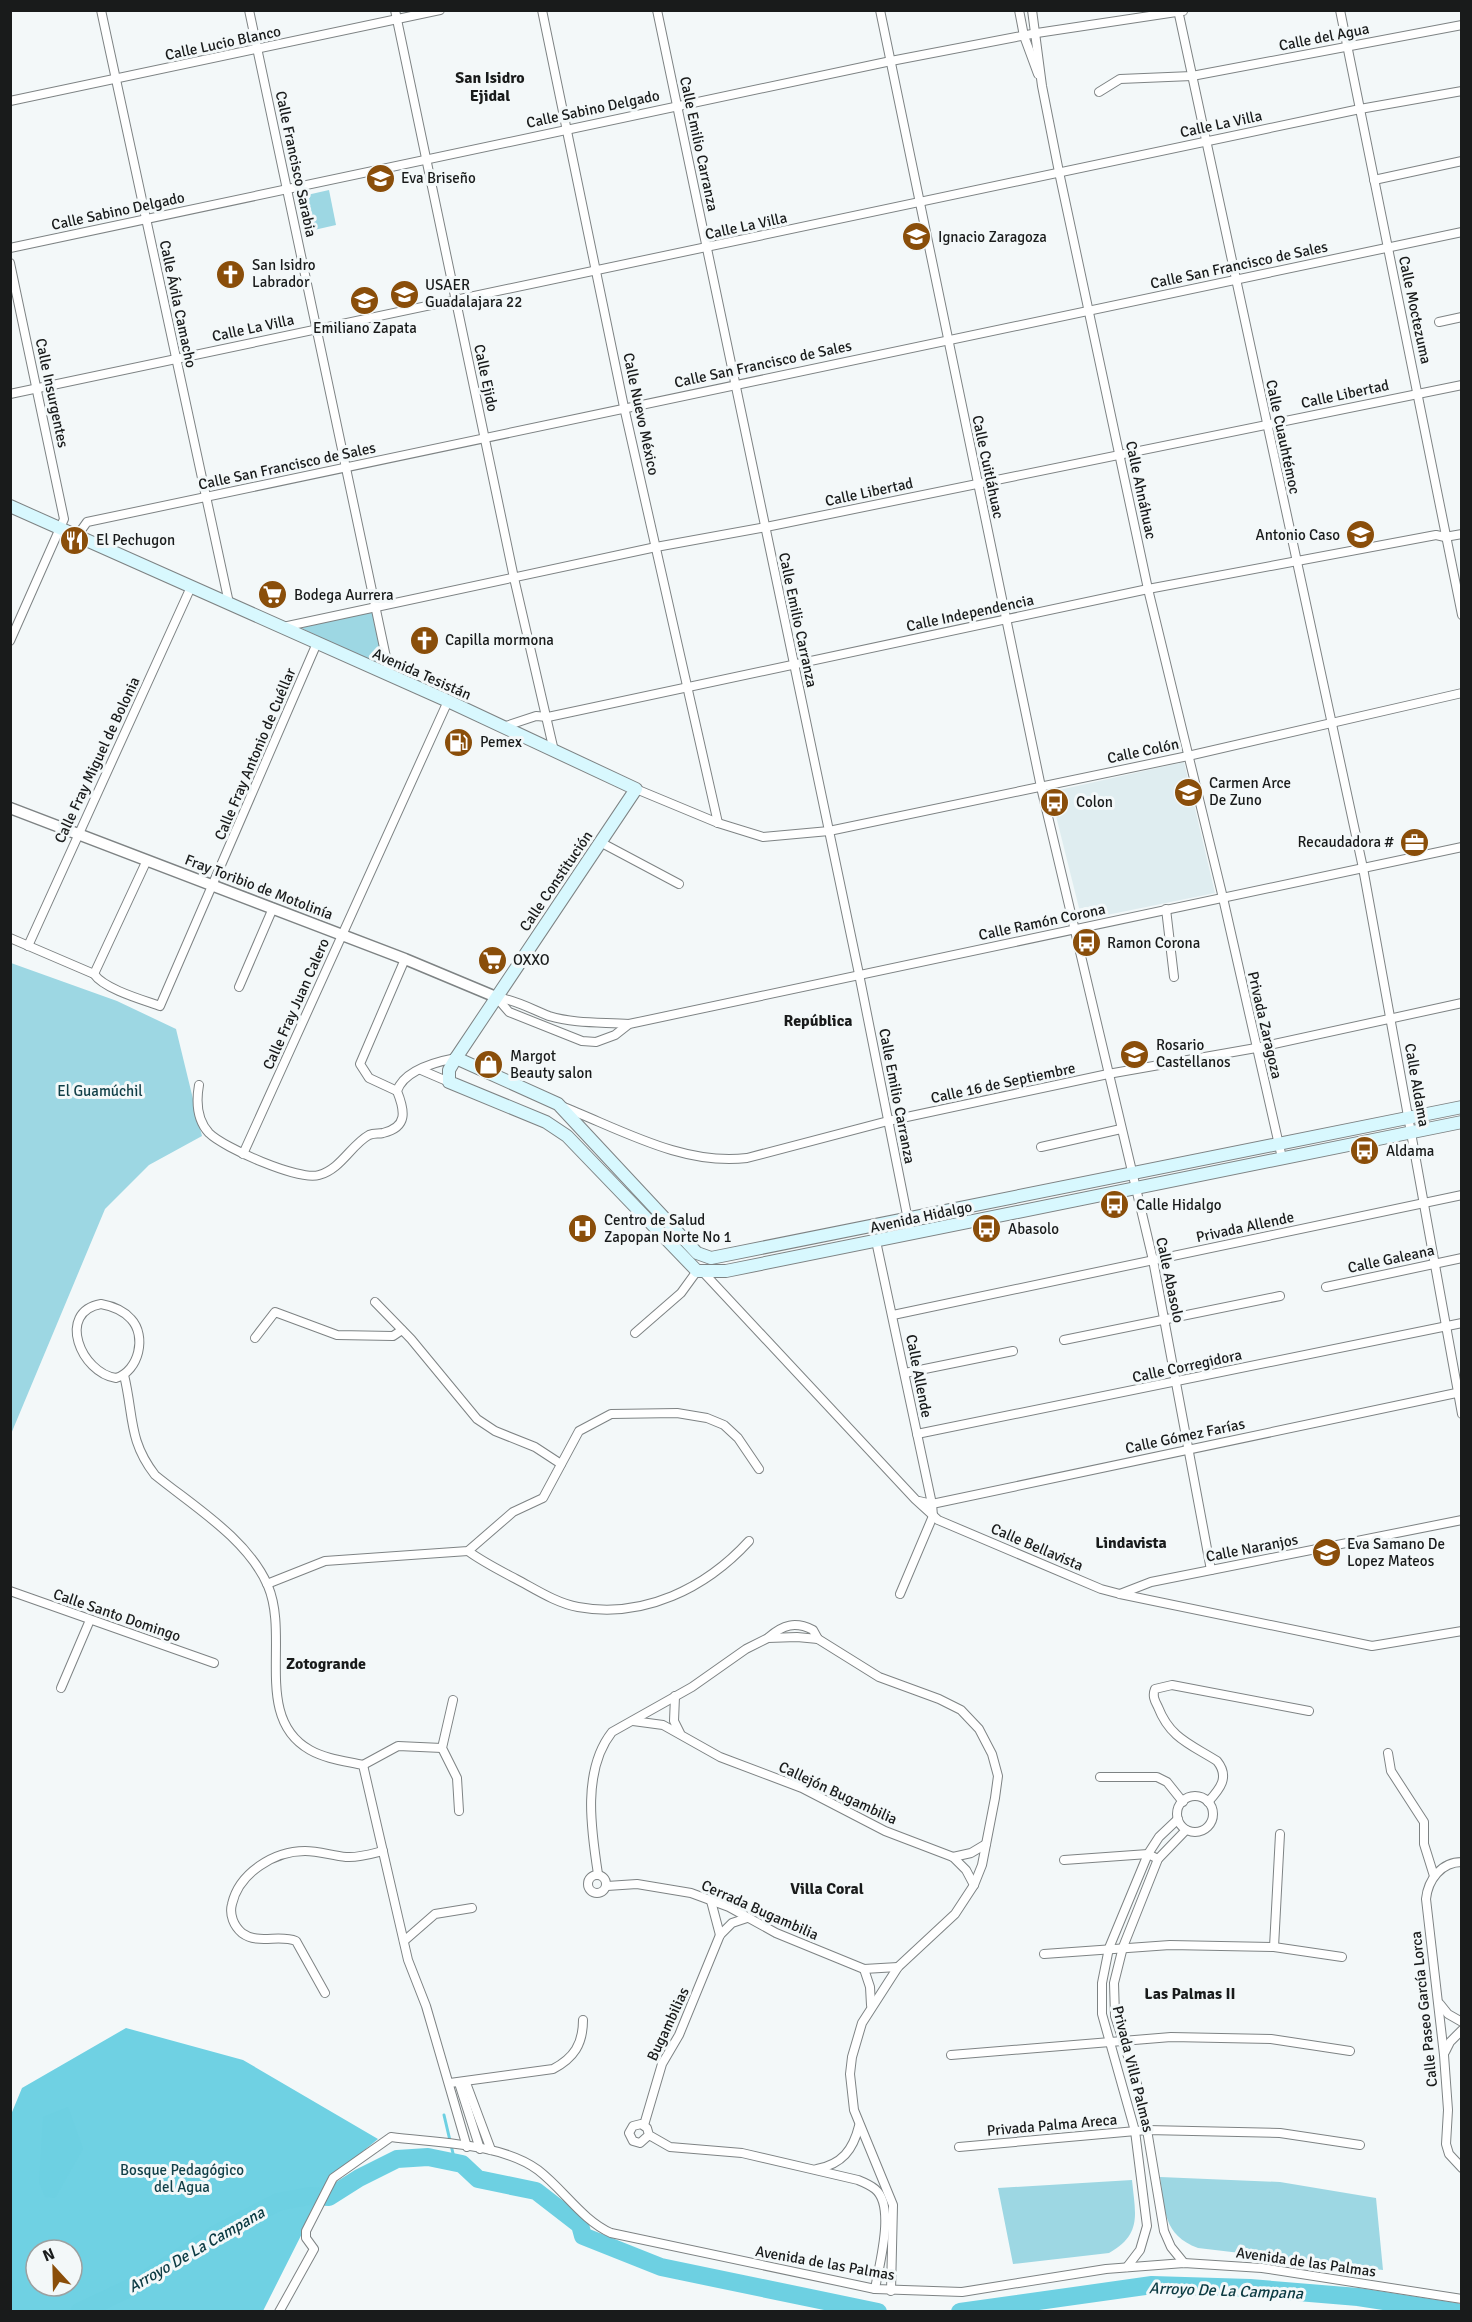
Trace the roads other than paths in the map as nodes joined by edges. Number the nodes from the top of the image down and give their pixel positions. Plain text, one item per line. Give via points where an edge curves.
1 (101, 10) edge
2 (249, 10) edge
3 (395, 10) edge
4 (440, 10) edge
5 (542, 10) edge
6 (657, 10) edge
7 (880, 10) edge
8 (1019, 10) edge
9 (1032, 10) edge
10 (1340, 10) edge
11 (1180, 11) edge
12 (397, 20) junction
13 (1461, 24) edge
14 (1037, 33) junction
15 (1024, 36) junction
16 (1347, 46) junction
17 (257, 50) junction
18 (891, 61) junction
19 (1192, 76) junction
20 (116, 80) junction
21 (1042, 86) junction
22 (1461, 91) edge
23 (1098, 92) dead end
24 (10, 101) edge
25 (677, 105) junction
26 (1360, 109) junction
27 (567, 129) junction
28 (1206, 141) junction
29 (425, 159) junction
30 (1461, 161) edge
31 (1059, 172) junction
32 (1374, 180) junction
33 (287, 188) junction
34 (921, 201) junction
35 (146, 219) junction
36 (1461, 232) edge
37 (1388, 247) junction
38 (10, 248) edge
39 (707, 248) junction
40 (10, 263) edge
41 (597, 270) junction
42 (1236, 280) junction
43 (455, 299) junction
44 (1089, 311) junction
45 (1461, 317) edge
46 (1439, 322) dead end
47 (317, 329) junction
48 (947, 340) junction
49 (176, 358) junction
50 (735, 384) junction
51 (1461, 384) edge
52 (37, 388) junction
53 (10, 393) edge
54 (1418, 393) junction
55 (624, 407) junction
56 (1267, 424) junction
57 (484, 437) junction
58 (1120, 455) junction
59 (346, 467) junction
60 (977, 484) junction
61 (206, 498) junction
62 (10, 506) edge
63 (766, 527) junction
64 (60, 529) junction
65 (1461, 534) edge
66 (77, 536) junction
67 (1445, 537) junction
68 (656, 547) junction
69 (1295, 561) junction
70 (514, 578) junction
71 (191, 587) junction
72 (1148, 589) junction
73 (229, 603) junction
74 (376, 607) junction
75 (1461, 615) edge
76 (1005, 620) junction
77 (283, 627) junction
78 (10, 641) edge
79 (317, 644) junction
80 (794, 663) junction
81 (390, 676) junction
82 (685, 686) junction
83 (1461, 693) edge
84 (448, 701) junction
85 (548, 717) junction
86 (1332, 722) junction
87 (503, 727) junction
88 (554, 751) junction
89 (1188, 756) junction
90 (1041, 787) junction
91 (636, 789) junction
92 (10, 808) edge
93 (718, 823) junction
94 (829, 831) junction
95 (78, 833) junction
96 (600, 842) junction
97 (1461, 847) edge
98 (147, 860) junction
99 (1363, 868) junction
100 (679, 884) dead end
101 (213, 886) junction
102 (1223, 898) junction
103 (273, 908) junction
104 (1167, 909) junction
105 (1076, 928) junction
106 (342, 935) junction
107 (10, 938) edge
108 (28, 945) junction
109 (405, 959) junction
110 (94, 974) junction
111 (860, 974) junction
112 (1174, 977) dead end
113 (239, 987) dead end
114 (496, 997) junction
115 (1461, 1003) edge
116 (1392, 1018) junction
117 (629, 1023) junction
118 (1256, 1048) junction
119 (456, 1058) junction
120 (421, 1070) junction
121 (1108, 1074) junction
122 (449, 1082) junction
123 (199, 1085) dead end
124 (398, 1091) junction
125 (558, 1104) junction
126 (1461, 1107) edge
127 (1410, 1118) junction
128 (888, 1121) junction
129 (1461, 1122) edge
130 (1121, 1129) junction
131 (1412, 1132) junction
132 (1278, 1145) junction
133 (1041, 1147) dead end
134 (243, 1154) junction
135 (1282, 1158) junction
136 (1132, 1174) junction
137 (1136, 1188) junction
138 (1461, 1195) edge
139 (1424, 1203) junction
140 (908, 1220) junction
141 (911, 1235) junction
142 (876, 1242) junction
143 (772, 1247) junction
144 (1461, 1258) edge
145 (1153, 1260) junction
146 (775, 1261) junction
147 (1435, 1264) junction
148 (700, 1271) junction
149 (1326, 1287) dead end
150 (1280, 1296) dead end
151 (375, 1302) dead end
152 (893, 1315) junction
153 (1165, 1319) junction
154 (1461, 1323) edge
155 (1446, 1326) junction
156 (402, 1330) junction
157 (635, 1333) dead end
158 (255, 1338) dead end
159 (1064, 1340) dead end
160 (1013, 1351) dead end
161 (905, 1373) junction
162 (124, 1376) junction
163 (1177, 1381) junction
164 (1460, 1392) edge
165 (1461, 1414) edge
166 (917, 1434) junction
167 (1187, 1449) junction
168 (561, 1464) junction
169 (759, 1469) dead end
170 (915, 1499) junction
171 (932, 1504) junction
172 (933, 1516) junction
173 (1461, 1520) edge
174 (750, 1541) dead end
175 (468, 1551) junction
176 (1211, 1570) junction
177 (267, 1584) junction
178 (10, 1591) edge
179 (900, 1594) dead end
180 (1120, 1594) junction
181 (90, 1620) junction
182 (1461, 1631) edge
183 (214, 1663) dead end
184 (61, 1688) dead end
185 (675, 1696) junction
186 (453, 1700) dead end
187 (1309, 1711) dead end
188 (630, 1720) junction
189 (680, 1734) junction
190 (442, 1748) junction
191 (1388, 1753) dead end
192 (363, 1765) junction
193 (1100, 1777) dead end
194 (1183, 1802) junction
195 (1208, 1802) junction
196 (459, 1811) dead end
197 (1178, 1819) junction
198 (1186, 1830) junction
199 (1280, 1834) dead end
200 (986, 1844) junction
201 (383, 1851) junction
202 (1148, 1854) junction
203 (954, 1857) junction
204 (1158, 1859) junction
205 (1064, 1860) dead end
206 (1461, 1862) edge
207 (598, 1874) junction
208 (1434, 1876) junction
209 (974, 1885) junction
210 (607, 1886) junction
211 (711, 1901) junction
212 (472, 1908) dead end
213 (747, 1918) junction
214 (720, 1935) junction
215 (404, 1941) junction
216 (1123, 1947) junction
217 (1274, 1947) junction
218 (1109, 1948) junction
219 (1044, 1954) dead end
220 (1342, 1957) dead end
221 (898, 1967) junction
222 (864, 1969) junction
223 (325, 1993) dead end
224 (1440, 2004) junction
225 (871, 2006) junction
226 (583, 2020) dead end
227 (1461, 2022) edge
228 (1461, 2030) edge
229 (1122, 2040) junction
230 (1110, 2041) junction
231 (1350, 2051) dead end
232 (951, 2055) dead end
233 (1444, 2055) junction
234 (458, 2083) junction
235 (644, 2125) junction
236 (859, 2126) junction
237 (1148, 2130) junction
238 (1135, 2131) junction
239 (649, 2135) junction
240 (1360, 2145) dead end
241 (462, 2146) junction
242 (959, 2147) dead end
243 (480, 2148) junction
244 (491, 2150) junction
245 (1461, 2168) edge
246 (813, 2169) junction
247 (1164, 2231) junction
248 (1146, 2233) junction
249 (1184, 2263) junction
250 (1127, 2267) junction
251 (875, 2289) junction
252 (891, 2291) junction
253 (1461, 2299) edge
254 (279, 2312) edge

1 - 20 street, Calle Ávila Camacho
2 - 17 street, Calle Francisco Sarabia
3 - 12 street, Calle Ejido
4 - 12 street, Calle Lucio Blanco
5 - 27 street, Calle Nuevo México
6 - 25 street, Calle Emilio Carranza
7 - 18 street, Calle Cuitláhuac
8 - 15 street, Calle Ahnáhuac
9 - 14 street, Calle Ahnáhuac
10 - 16 street, Calle Moctezuma
11 - 14 street, Calle Sabino Delgado
11 - 19 street, Calle Cuauhtémoc
12 - 17 street, Calle Lucio Blanco
12 - 29 street, Calle Ejido
13 - 16 street, Calle del Agua
14 - 15 street, Calle Sabino Delgado
14 - 21 street, Calle Ahnáhuac
15 - 18 street, Calle Sabino Delgado
15 - 21 street, Calle Ahnáhuac
16 - 19 street, Calle del Agua
16 - 26 street, Calle Moctezuma
17 - 20 street, Calle Lucio Blanco
17 - 33 street, Calle Francisco Sarabia
18 - 25 street, Calle Sabino Delgado
18 - 34 street, Calle Cuitláhuac
19 - 23 street, Calle del Agua via 1120,79
19 - 28 street, Calle Cuauhtémoc
20 - 24 street, Calle Lucio Blanco
20 - 35 street, Calle Ávila Camacho
21 - 31 street, Calle Ahnáhuac
22 - 26 street, Calle La Villa
25 - 27 street, Calle Sabino Delgado
25 - 39 street, Calle Emilio Carranza
26 - 28 street, Calle La Villa
26 - 32 street, Calle Moctezuma
27 - 29 street, Calle Sabino Delgado
27 - 41 street, Calle Nuevo México
28 - 31 street, Calle La Villa
28 - 42 street, Calle Cuauhtémoc
29 - 33 street, Calle Sabino Delgado
29 - 43 street, Calle Ejido
30 - 32 street
31 - 34 street, Calle La Villa
31 - 44 street, Calle Ahnáhuac
32 - 37 street, Calle Moctezuma
33 - 35 street, Calle Sabino Delgado
33 - 47 street, Calle Francisco Sarabia
34 - 39 street, Calle La Villa
34 - 48 street, Calle Cuitláhuac
35 - 38 street, Calle Sabino Delgado
35 - 49 street, Calle Ávila Camacho
36 - 37 street, Calle San Francisco de Sales
37 - 42 street, Calle San Francisco de Sales
37 - 54 street, Calle Moctezuma
39 - 41 street, Calle La Villa
39 - 50 street, Calle Emilio Carranza
40 - 52 street, Calle Insurgentes
41 - 43 street, Calle La Villa
41 - 55 street, Calle Nuevo México
42 - 44 street, Calle San Francisco de Sales
42 - 56 street, Calle Cuauhtémoc
43 - 47 street, Calle La Villa
43 - 57 street, Calle Ejido
44 - 48 street, Calle San Francisco de Sales
44 - 58 street, Calle Ahnáhuac
45 - 46 street
47 - 49 street, Calle La Villa
47 - 59 street, Calle Francisco Sarabia
48 - 50 street, Calle San Francisco de Sales
48 - 60 street, Calle Cuitláhuac
49 - 52 street, Calle La Villa
49 - 61 street, Calle Ávila Camacho
50 - 55 street, Calle San Francisco de Sales
50 - 63 street, Calle Emilio Carranza
51 - 54 street, Calle Libertad
52 - 53 street, Calle La Villa
52 - 64 street, Calle Insurgentes via 63,512
54 - 56 street, Calle Libertad
54 - 67 street, Calle Moctezuma
55 - 57 street, Calle San Francisco de Sales
55 - 68 street, Calle Nuevo México
56 - 58 street, Calle Libertad
56 - 69 street, Calle Cuauhtémoc
57 - 59 street, Calle San Francisco de Sales
57 - 70 street, Calle Ejido
58 - 60 street, Calle Libertad
58 - 72 street, Calle Ahnáhuac
59 - 61 street, Calle San Francisco de Sales
59 - 74 street, Calle Francisco Sarabia
60 - 63 street, Calle Libertad
60 - 76 street, Calle Cuitláhuac
61 - 66 street, Calle San Francisco de Sales via 87,522
61 - 73 street, Calle Ávila Camacho
62 - 64 main road, Avenida Tesistán
63 - 68 street, Calle Libertad
63 - 80 street, Calle Emilio Carranza
64 - 66 main road, Avenida Tesistán
64 - 78 street
65 - 67 street, Calle Independencia
66 - 71 main road, Avenida Tesistán
67 - 69 street, Calle Independencia via 1436,535
67 - 75 street, Calle Moctezuma
68 - 70 street, Calle Libertad
68 - 82 street, Calle Nuevo México
69 - 72 street, Calle Independencia
69 - 86 street, Calle Cuauhtémoc
70 - 74 street, Calle Libertad
70 - 85 street, Calle Ejido
71 - 73 main road, Avenida Tesistán
71 - 95 street, Calle Fray Miguel de Bolonia
72 - 76 street, Calle Independencia
72 - 89 street, Calle Ahnáhuac
73 - 77 main road, Avenida Tesistán
74 - 77 street, Calle Libertad
74 - 81 street, Calle Francisco Sarabia
76 - 80 street, Calle Independencia
76 - 90 street, Calle Cuitláhuac
77 - 79 main road, Avenida Tesistán
79 - 81 main road, Avenida Tesistán
79 - 101 street, Calle Fray Antonio de Cuéllar
80 - 82 street, Calle Independencia
80 - 94 street, Calle Emilio Carranza
81 - 84 main road, Avenida Tesistán
82 - 85 street, Calle Independencia
82 - 93 street, Calle Nuevo México
83 - 86 street, Calle Colón
84 - 87 main road, Avenida Tesistán
84 - 106 street, Calle Fray Juan Calero
85 - 87 street, Calle Independencia via 536,716
85 - 88 street, Calle Ejido
86 - 89 street, Calle Colón
86 - 99 street, Calle Cuauhtémoc
87 - 88 main road, Avenida Tesistán
88 - 91 main road, Avenida Tesistán
89 - 90 street, Calle Colón
89 - 102 street, Calle Ahnáhuac
90 - 94 street, Calle Colón
90 - 105 street, Calle Cuitláhuac
91 - 93 street, Avenida Tesistán
91 - 96 main road, Calle Constitución
92 - 95 street, Fray Toribio de Motolinía
93 - 94 street, Avenida Tesistán via 763,837
94 - 111 street, Calle Emilio Carranza
95 - 98 street, Fray Toribio de Motolinía
95 - 108 street, Calle Fray Miguel de Bolonia
96 - 100 street
96 - 114 main road, Calle Constitución
97 - 99 street, Calle Ramón Corona
98 - 101 street, Fray Toribio de Motolinía
98 - 110 street
99 - 102 street, Calle Ramón Corona
99 - 116 street, Calle Aldama
101 - 103 street, Fray Toribio de Motolinía
101 - 110 street, Calle Fray Antonio de Cuéllar via 160,1006 98,980
102 - 104 street, Calle Ramón Corona
102 - 118 street, Privada Zaragoza
103 - 106 street, Fray Toribio de Motolinía
103 - 113 street
104 - 105 street, Calle Ramón Corona
104 - 112 street
105 - 111 street, Calle Ramón Corona
105 - 121 street, Calle Abasolo
106 - 109 street, Fray Toribio de Motolinía
106 - 134 street, Calle Fray Juan Calero
107 - 108 street
108 - 110 street
109 - 114 street, Fray Toribio de Motolinía
109 - 124 street via 360,1064 369,1078
111 - 117 street, Calle Ramón Corona
111 - 128 street, Calle Emilio Carranza
114 - 117 street, Calle Ramón Corona via 516,1000 550,1016 582,1022
114 - 117 street, Calle Ramón Corona via 509,1012 582,1041 596,1042 615,1035
114 - 119 main road, Calle Constitución
115 - 116 street, Calle 16 de Septiembre
116 - 118 street, Calle 16 de Septiembre
116 - 127 street, Calle Aldama
118 - 121 street, Calle 16 de Septiembre
118 - 132 street, Privada Zaragoza
119 - 120 street
119 - 122 main road, Calle Constitución via 449,1070
119 - 125 main road, Avenida Hidalgo
120 - 122 street
120 - 124 street via 404,1077
121 - 128 street, Calle 16 de Septiembre
121 - 130 street, Calle Abasolo
122 - 148 main road via 546,1122 567,1136
123 - 134 street via 198,1112 209,1132
124 - 134 street via 405,1112 398,1127 367,1136 341,1161 319,1175 307,1176
125 - 128 street, Calle 16 de Septiembre via 677,1151 726,1161
125 - 143 main road, Avenida Hidalgo via 697,1253 711,1258
126 - 127 main road, Avenida Hidalgo
127 - 131 street, Calle Aldama
127 - 132 main road, Avenida Hidalgo
128 - 140 street, Calle Emilio Carranza
129 - 131 main road, Avenida Hidalgo
130 - 133 street
130 - 136 street, Calle Abasolo
131 - 135 main road, Avenida Hidalgo
131 - 139 street, Calle Aldama
132 - 135 street, Privada Zaragoza
132 - 136 main road, Avenida Hidalgo
135 - 137 main road, Avenida Hidalgo
136 - 137 street, Calle Abasolo
136 - 140 main road, Avenida Hidalgo
137 - 141 main road, Avenida Hidalgo
137 - 145 street, Calle Abasolo
138 - 139 street, Privada Allende
139 - 145 street, Privada Allende
139 - 147 street, Calle Aldama
140 - 141 street, Calle Emilio Carranza
140 - 143 main road, Avenida Hidalgo
141 - 142 main road, Avenida Hidalgo
142 - 146 main road, Avenida Hidalgo
142 - 152 street, Calle Allende
143 - 146 main road
144 - 147 street, Calle Galeana
145 - 152 street, Privada Allende
145 - 153 street, Calle Abasolo
146 - 148 main road, Avenida Hidalgo via 726,1271
147 - 149 street, Calle Galeana
147 - 155 street, Calle Aldama
148 - 157 street
148 - 170 street, Calle Bellavista
150 - 153 street
151 - 156 street
152 - 161 street, Calle Allende
153 - 159 street
153 - 163 street, Calle Abasolo
154 - 155 street, Calle Corregidora
155 - 163 street, Calle Corregidora
155 - 164 street, Calle Aldama
156 - 158 street via 393,1336 337,1335 275,1312
156 - 168 street via 477,1419
160 - 161 street
161 - 166 street, Calle Allende
162 - 162 street via 108,1377 98,1372 82,1354 76,1324 91,1306 101,1304 120,1310 135,1325 139,1348
162 - 177 street via 133,1434 146,1463 155,1475 228,1535
163 - 166 street, Calle Corregidora
163 - 167 street, Calle Abasolo
164 - 165 street, Calle Aldama
164 - 167 street, Calle Gómez Farías
166 - 171 street, Calle Allende
167 - 171 street, Calle Gómez Farías
167 - 176 street, Calle Abasolo
168 - 169 street via 579,1431 597,1420 611,1414 677,1413 724,1425
168 - 175 street via 543,1498 513,1512
170 - 171 street, Calle Gómez Farías
170 - 172 street, Calle Bellavista
171 - 172 street, Calle Allende
172 - 179 street
172 - 180 street, Calle Bellavista
173 - 176 street, Calle Naranjos
174 - 175 street via 708,1580 677,1596 608,1610 558,1601
175 - 177 street via 325,1561
176 - 180 street, Calle Naranjos via 1136,1586
177 - 192 street via 277,1620 280,1715 309,1750
178 - 181 street, Calle Santo Domingo
180 - 182 street, Calle Bellavista via 1372,1646
181 - 183 street, Calle Santo Domingo
181 - 184 street
185 - 188 street
185 - 189 street via 674,1721
185 - 200 street via 787,1625 813,1630 818,1640 879,1677 961,1710 979,1729 998,1776
186 - 190 street
187 - 195 street via 1172,1685 1155,1689 1154,1699 1164,1724 1222,1766 1225,1778
188 - 189 street, Callejón Bugambilia via 657,1722
188 - 207 street via 605,1741 594,1772 593,1831
189 - 203 street, Callejón Bugambilia via 720,1757 802,1788 885,1831
190 - 192 street via 398,1746
190 - 196 street via 457,1778
191 - 208 street via 1391,1771 1424,1822 1425,1844
192 - 201 street
193 - 194 street via 1157,1777 1167,1782
194 - 195 street via 1198,1797
194 - 197 street
195 - 198 street via 1213,1813 1209,1825 1199,1832
197 - 198 street
197 - 202 street, Privada Villa Palmas
198 - 204 street, Privada Villa Palmas
199 - 217 street
200 - 203 street
200 - 209 street
201 - 215 street
201 - 223 street via 360,1857 289,1852 257,1868 234,1894 230,1910 234,1924 243,1934 255,1939 296,1941
202 - 204 street
202 - 205 street
202 - 218 street, Privada Villa Palmas
203 - 209 street
204 - 216 street, Privada Villa Palmas
206 - 208 street via 1448,1864
207 - 210 street via 605,1878
207 - 210 street via 589,1880 591,1891 598,1893
208 - 224 street, Calle Paseo García Lorca via 1428,1886 1427,1910
209 - 221 street via 955,1914
210 - 211 street, Cerrada Bugambilia via 666,1887
211 - 213 street, Cerrada Bugambilia
211 - 214 street
212 - 215 street via 435,1914
213 - 214 street via 732,1923
213 - 222 street, Cerrada Bugambilia
214 - 235 street, Bugambilias via 679,2036 662,2064
215 - 234 street
216 - 217 street
216 - 218 street
216 - 229 street, Privada Villa Palmas via 1114,1983 1115,2016
217 - 220 street
218 - 219 street
218 - 230 street, Privada Villa Palmas via 1102,1983 1102,2014
221 - 222 street, Cerrada Bugambilia
221 - 225 street
222 - 225 street
224 - 227 street
224 - 233 street, Calle Paseo García Lorca
225 - 236 street via 852,2057 852,2094
226 - 234 street via 583,2035 576,2051 553,2069
228 - 233 street
229 - 230 street
229 - 231 street via 1271,2038
229 - 237 street, Privada Villa Palmas
230 - 232 street
230 - 238 street, Privada Villa Palmas
233 - 245 street, Calle Paseo García Lorca via 1446,2144
234 - 241 street
234 - 243 street
234 - 244 street
235 - 239 street
235 - 239 street via 633,2126 630,2137 640,2143
236 - 246 street via 846,2155 835,2164
236 - 252 street via 893,2205
237 - 238 street, Privada Palma Areca
237 - 240 street, Privada Palma Areca via 1280,2133
237 - 247 street, Privada Villa Palmas
238 - 242 street, Privada Palma Areca
238 - 248 street, Privada Villa Palmas
239 - 246 street via 670,2147 742,2153
241 - 243 street, Avenida de las Palmas
241 - 254 street, Avenida de las Palmas via 391,2137 333,2178 306,2231 314,2249
243 - 244 street, Avenida de las Palmas
244 - 251 street, Avenida de las Palmas via 527,2162 597,2226 611,2233
246 - 251 street via 858,2180 874,2188 881,2198 885,2208 884,2234
247 - 248 street
247 - 249 street, Privada Villa Palmas
248 - 250 street via 1140,2250
249 - 250 street, Avenida de las Palmas
249 - 253 street, Avenida de las Palmas via 1262,2268
250 - 252 street, Avenida de las Palmas via 962,2292
251 - 252 street, Avenida de las Palmas

